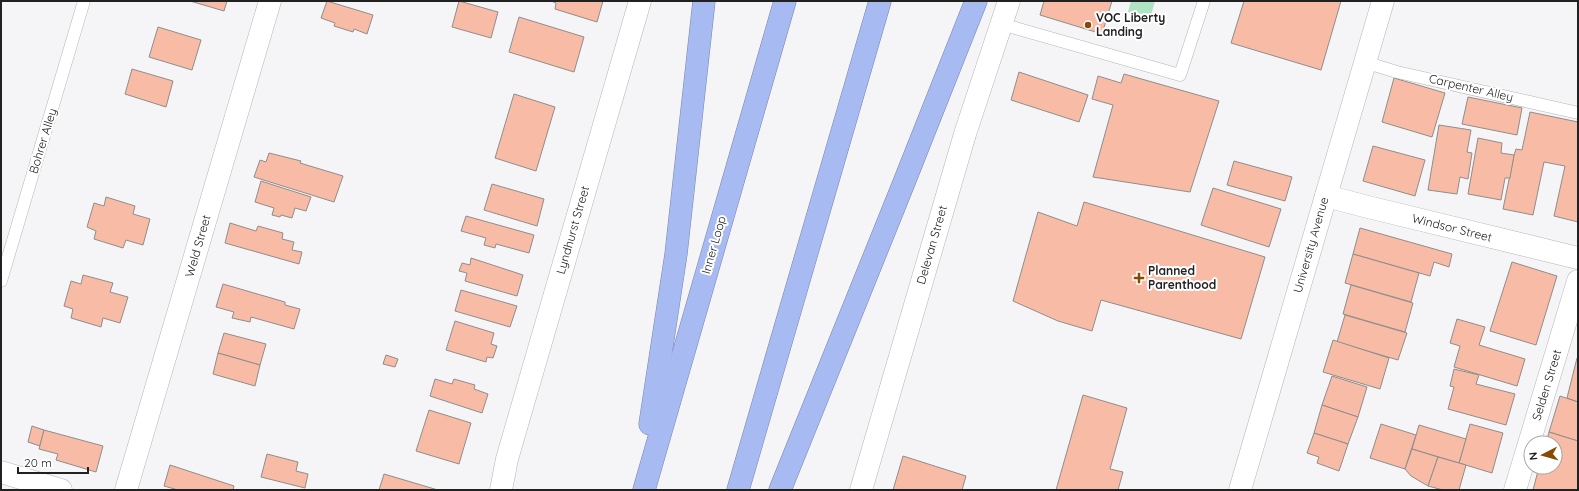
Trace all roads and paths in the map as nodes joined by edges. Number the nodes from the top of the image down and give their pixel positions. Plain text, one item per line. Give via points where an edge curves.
1 (84, 1) edge
2 (270, 1) edge
3 (640, 1) edge
4 (704, 1) edge
5 (776, 1) edge
6 (785, 1) edge
7 (874, 1) edge
8 (880, 1) edge
9 (976, 1) edge
10 (1009, 1) edge
11 (1204, 1) edge
12 (1383, 1) edge
13 (1001, 24) junction
14 (1364, 62) junction
15 (856, 81) junction
16 (1578, 112) edge
17 (736, 170) junction
18 (1326, 196) junction
19 (1578, 258) edge
20 (1, 281) edge
21 (1578, 281) edge
22 (1, 472) edge
23 (61, 490) edge
24 (126, 490) edge
25 (501, 490) edge
26 (639, 490) edge
27 (644, 490) edge
28 (738, 490) edge
29 (780, 490) edge
30 (861, 490) edge
31 (1240, 490) edge
32 (1515, 490) edge

1 - 20 lane, Bohrer Alley
2 - 24 street, Weld Street
3 - 25 street, Lyndhurst Street via 507,459
4 - 26 highway via 676,254
5 - 17 highway
6 - 17 highway, Inner Loop
7 - 15 highway
8 - 15 highway
9 - 29 highway
10 - 13 street, Delevan Street
11 - 13 lane via 1180,76
12 - 14 street, University Avenue
13 - 30 street, Delevan Street via 964,134
14 - 16 lane, Carpenter Alley via 1397,72
14 - 18 street, University Avenue
15 - 28 highway
17 - 27 highway, Inner Loop
18 - 19 street, Windsor Street
18 - 31 street, University Avenue
21 - 32 street, Selden Street
22 - 23 street

